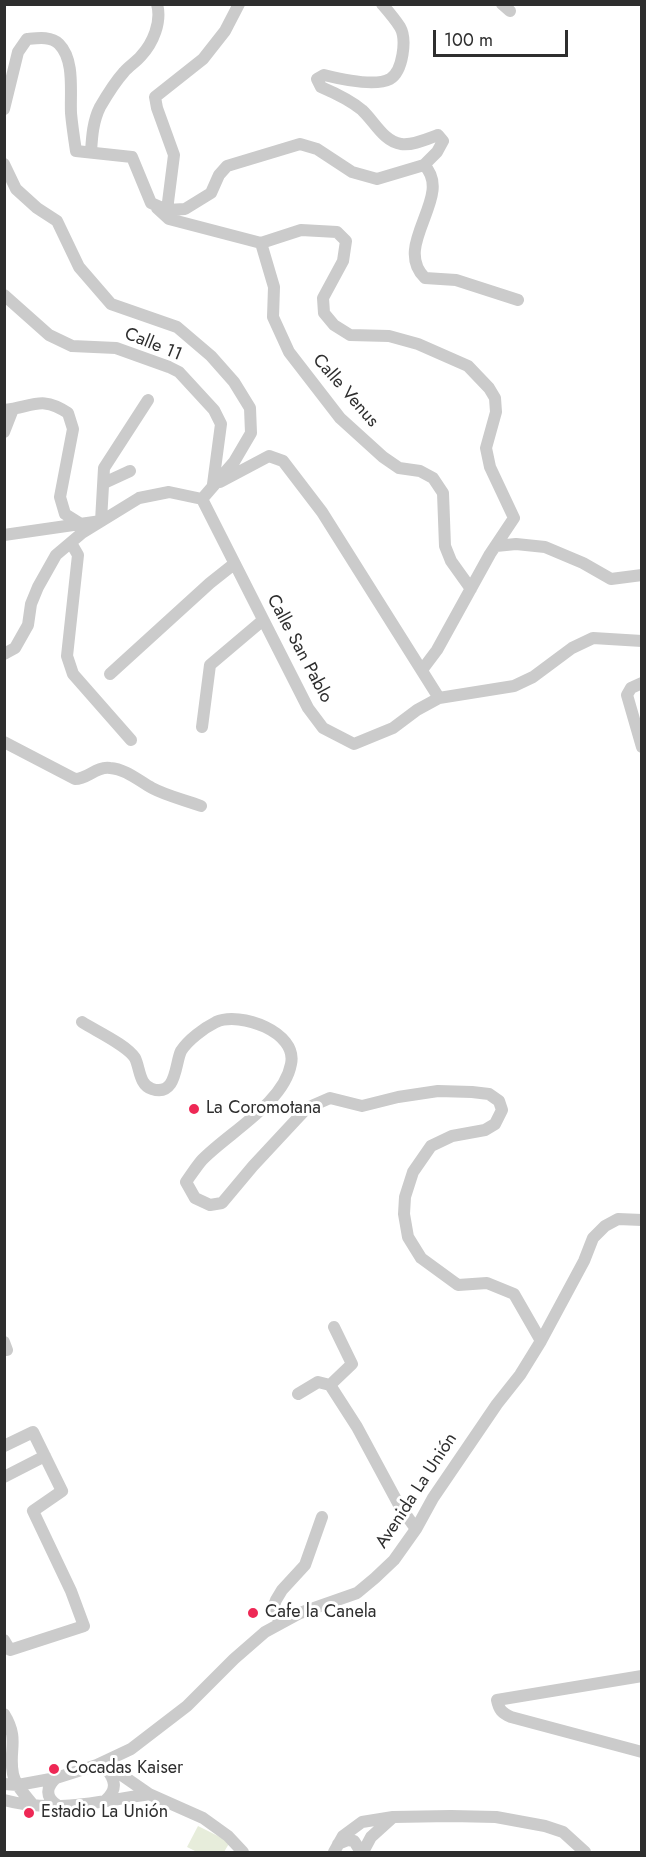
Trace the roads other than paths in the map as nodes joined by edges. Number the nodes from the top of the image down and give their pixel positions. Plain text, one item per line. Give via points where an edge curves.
1 (157, 4) edge
2 (239, 4) edge
3 (382, 4) edge
4 (5, 101) edge
5 (91, 152) junction
6 (4, 164) edge
7 (424, 165) junction
8 (151, 202) junction
9 (167, 210) junction
10 (261, 243) junction
11 (4, 295) edge
12 (518, 300) dead end
13 (148, 400) dead end
14 (9, 410) edge
15 (4, 432) edge
16 (130, 471) dead end
17 (104, 483) junction
18 (213, 486) junction
19 (202, 499) junction
20 (101, 521) junction
21 (81, 524) junction
22 (4, 535) edge
23 (71, 543) junction
24 (496, 546) junction
25 (234, 564) junction
26 (642, 575) edge
27 (471, 589) junction
28 (262, 621) junction
29 (642, 641) edge
30 (4, 654) edge
31 (422, 670) junction
32 (110, 674) dead end
33 (642, 683) edge
34 (439, 698) junction
35 (202, 727) dead end
36 (131, 740) dead end
37 (4, 742) edge
38 (642, 747) edge
39 (201, 806) dead end
40 (82, 1022) dead end
41 (642, 1220) edge
42 (334, 1327) dead end
43 (541, 1341) junction
44 (330, 1386) junction
45 (298, 1394) dead end
46 (4, 1446) edge
47 (45, 1456) junction
48 (4, 1477) edge
49 (322, 1517) dead end
50 (416, 1529) junction
51 (280, 1622) junction
52 (4, 1640) edge
53 (642, 1676) edge
54 (4, 1714) edge
55 (131, 1749) junction
56 (642, 1752) edge
57 (101, 1766) junction
58 (126, 1777) junction
59 (56, 1778) junction
60 (4, 1784) edge
61 (18, 1785) junction
62 (149, 1794) junction
63 (4, 1800) edge
64 (106, 1800) junction
65 (33, 1805) junction
66 (57, 1805) junction
67 (393, 1817) junction
68 (336, 1848) edge
69 (243, 1852) edge
70 (362, 1852) edge
71 (585, 1852) edge

1 - 5 street via 158,25 151,42 100,108 93,126
2 - 9 street via 225,31 203,59 155,97 174,155
3 - 7 street via 401,28 400,67 389,79 368,82 324,75 317,79 321,87 362,110 387,138 401,144 438,135 443,141
4 - 5 street via 18,52 27,39 42,37 58,42 66,54 76,151
5 - 8 street via 132,157
6 - 18 street via 16,189 57,220 79,267 111,304 177,327 234,382 250,408 250,433 234,462
7 - 9 street via 377,179 352,172 317,149 300,144 227,166 211,193 185,209
7 - 12 street via 431,172 434,187 414,248 417,271 425,278 456,280
8 - 9 street
8 - 10 street via 169,219
10 - 24 street via 301,230 337,232 346,241 343,261 323,298 324,313 334,325 350,335 389,336 418,344 468,366 489,388 496,412 486,448 490,467 514,518
10 - 27 street, Calle Venus via 274,287 273,317 289,352 340,418 382,457 399,468 420,471 433,478 442,493 445,546
11 - 18 street, Calle 11 via 49,335 72,346 116,348 179,372 214,410 221,424
13 - 17 street via 104,468
14 - 15 street
14 - 21 street via 43,402 68,412 72,429 60,497 65,514
16 - 17 street
17 - 20 street
18 - 19 street
18 - 31 street via 269,456 283,461 322,512
19 - 20 street via 169,492 139,498
19 - 25 street, Calle San Pablo
20 - 21 street
20 - 23 street
21 - 22 street
23 - 30 street via 56,555 34,596 28,625 15,648
23 - 36 street via 78,555 67,656 73,674
24 - 26 street via 545,547 583,562 611,579
24 - 27 street
25 - 28 street, Calle San Pablo
25 - 32 street
27 - 31 street
28 - 34 street, Calle San Pablo via 322,728 354,744 393,728
28 - 35 street via 210,665
29 - 34 street, Calle San Pablo via 593,638 514,686
31 - 34 street
33 - 38 street via 627,695
37 - 39 street via 75,779 110,768
40 - 43 street via 124,1047 134,1057 144,1084 153,1090 164,1089 174,1079 180,1053 216,1022 232,1017 256,1023 276,1032 287,1044 292,1062 286,1080 247,1124 202,1160 186,1182 195,1198 210,1205 222,1203 307,1108 330,1098 362,1106 438,1091 489,1094 499,1101 502,1110 495,1124 431,1146 413,1173 405,1197 408,1237 421,1258 458,1285 487,1283 514,1294
41 - 43 street, Avenida La Unión via 618,1219 593,1238
42 - 44 street via 352,1364
43 - 50 street, Avenida La Unión via 433,1498
44 - 45 street via 318,1382
44 - 50 street
46 - 47 street via 33,1432
47 - 48 street
47 - 52 street via 62,1491 33,1511 84,1626 10,1650
49 - 51 street via 305,1565 276,1599 273,1608
50 - 51 street, Avenida La Unión via 394,1560 357,1593
51 - 55 street, Avenida La Unión via 234,1659 187,1706
53 - 56 street via 497,1700 498,1707 511,1717
54 - 61 street via 12,1732 13,1774
55 - 57 street, Avenida La Unión
55 - 58 street
57 - 58 street
57 - 59 street, Avenida La Unión
57 - 64 street via 115,1786
58 - 62 street
59 - 61 street, Avenida La Unión
59 - 66 street via 48,1792
60 - 61 street, Avenida La Unión
61 - 65 street
62 - 64 street
62 - 69 street via 203,1818
63 - 65 street
64 - 66 street
65 - 66 street
67 - 68 street via 362,1822 343,1836
67 - 70 street via 371,1837
67 - 71 street via 496,1817 563,1832
68 - 70 street via 348,1840 354,1841

